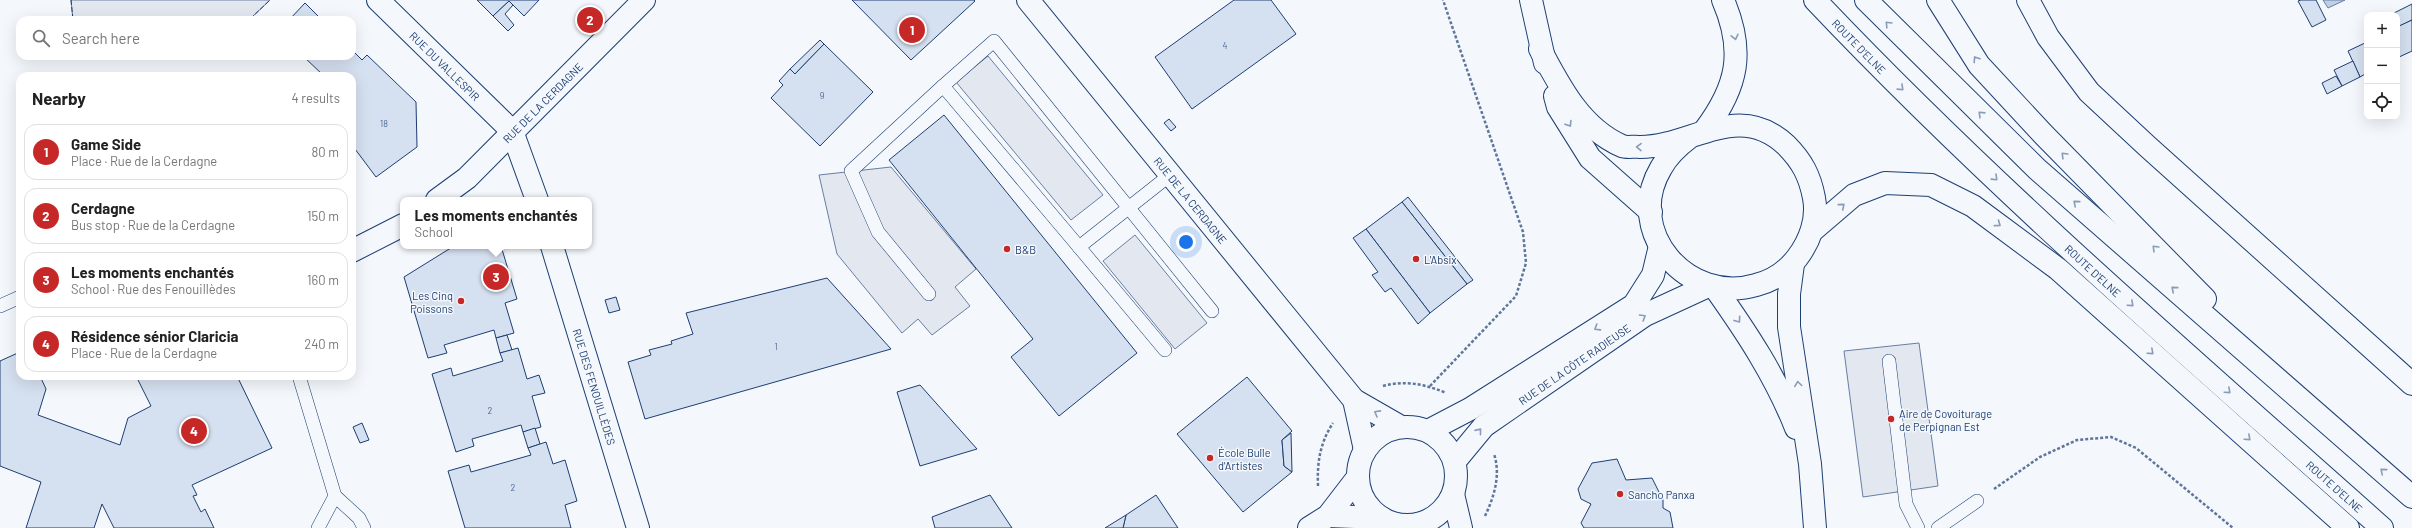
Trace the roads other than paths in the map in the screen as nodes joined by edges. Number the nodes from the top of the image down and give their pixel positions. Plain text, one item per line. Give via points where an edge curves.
1 (378, 0) edge
2 (644, 0) edge
3 (1028, 0) edge
4 (1531, 0) edge
5 (1723, 0) edge
6 (1815, 0) edge
7 (1866, 0) edge
8 (1938, 0) edge
9 (2028, 0) edge
10 (1540, 49) junction
11 (943, 86) junction
12 (512, 131) junction
13 (1697, 134) junction
14 (1170, 175) junction
15 (442, 197) edge
16 (535, 197) edge
17 (1126, 208) junction
18 (1650, 212) junction
19 (400, 227) edge
20 (1812, 231) junction
21 (1660, 246) junction
22 (1079, 247) junction
23 (356, 249) edge
24 (553, 249) edge
25 (1793, 264) junction
26 (1711, 287) junction
27 (929, 294) dead end
28 (16, 299) edge
29 (0, 306) edge
30 (1212, 311) dead end
31 (1165, 350) dead end
32 (1889, 361) dead end
33 (300, 380) edge
34 (2412, 384) edge
35 (1354, 400) junction
36 (2329, 425) junction
37 (1401, 427) junction
38 (1428, 431) junction
39 (1365, 450) junction
40 (1455, 461) junction
41 (1810, 464) junction
42 (1358, 477) junction
43 (1453, 494) junction
44 (335, 496) junction
45 (2412, 497) edge
46 (1977, 501) road end
47 (1328, 516) junction
48 (1382, 518) junction
49 (1415, 526) edge
50 (318, 528) edge
51 (364, 528) edge
52 (638, 528) edge
53 (1309, 528) edge
54 (1461, 528) edge
55 (1815, 528) edge
56 (1918, 528) edge
57 (1938, 528) edge
58 (2348, 528) edge
59 (2382, 528) edge

1 - 12 main road, RUE DU VALLESPIR
2 - 12 main road, RUE DE LA CERDAGNE
3 - 14 main road, RUE DE LA CERDAGNE
4 - 10 main road
5 -> 13 main road via 1732,21 1737,46 1734,74 1718,112
6 -> 59 main road, ROUTE D'ELNE via 1862,49 2091,269
36 -> 7 main road via 2037,169
36 -> 8 main road via 2042,134 1984,71
9 - 34 main road via 2048,37 2089,92
13 -> 10 main road via 1658,147 1623,146 1590,125 1562,92
10 -> 18 main road via 1558,108 1590,158
11 - 17 lane via 994,41
11 - 22 lane
11 - 27 lane via 851,171 878,232
12 - 15 main road, RUE DE LA CERDAGNE via 467,178
12 - 16 main road
13 - 18 main road via 1673,151 1660,169 1652,190
13 - 20 main road via 1730,125 1756,128 1780,139 1794,152 1811,179 1816,205
14 - 17 lane
14 - 35 main road, RUE DE LA CERDAGNE
17 - 22 lane
17 - 30 lane
18 - 21 main road
19 - 23 main road
20 - 25 main road via 1805,249
20 -> 58 main road via 1854,196 1885,183 1931,186 1973,206 2058,268
21 - 26 main road via 1672,263 1688,277
21 -> 38 main road, RUE DE LA CÔTE RADIEUSE via 1653,275 1634,305 1470,409
22 - 31 lane
24 - 52 main road, RUE DES FENOUILLÈDES
25 - 26 main road via 1770,281 1743,289
41 -> 25 main road via 1789,327 1789,294
40 -> 26 main road, RUE DE LA CÔTE RADIEUSE via 1484,426 1645,316
26 -> 41 main road via 1750,336 1783,396
28 - 29 lane
32 - 56 lane via 1906,504
33 - 44 lane
37 -> 35 main road, RUE DE LA CERDAGNE
35 - 39 main road, RUE DE LA CERDAGNE
45 -> 36 main road
37 - 38 main road via 1415,427
37 - 39 main road via 1387,431 1374,439
38 - 40 main road via 1440,438
39 - 42 main road via 1359,463
40 - 43 main road via 1457,478
41 - 55 main road
42 - 47 main road
42 - 48 main road via 1361,493 1369,508
43 - 49 main road via 1438,515
43 - 54 main road
44 - 50 lane
44 - 51 lane via 359,518
46 - 57 lane
47 - 48 main road
47 - 53 main road
48 - 49 main road via 1397,524

